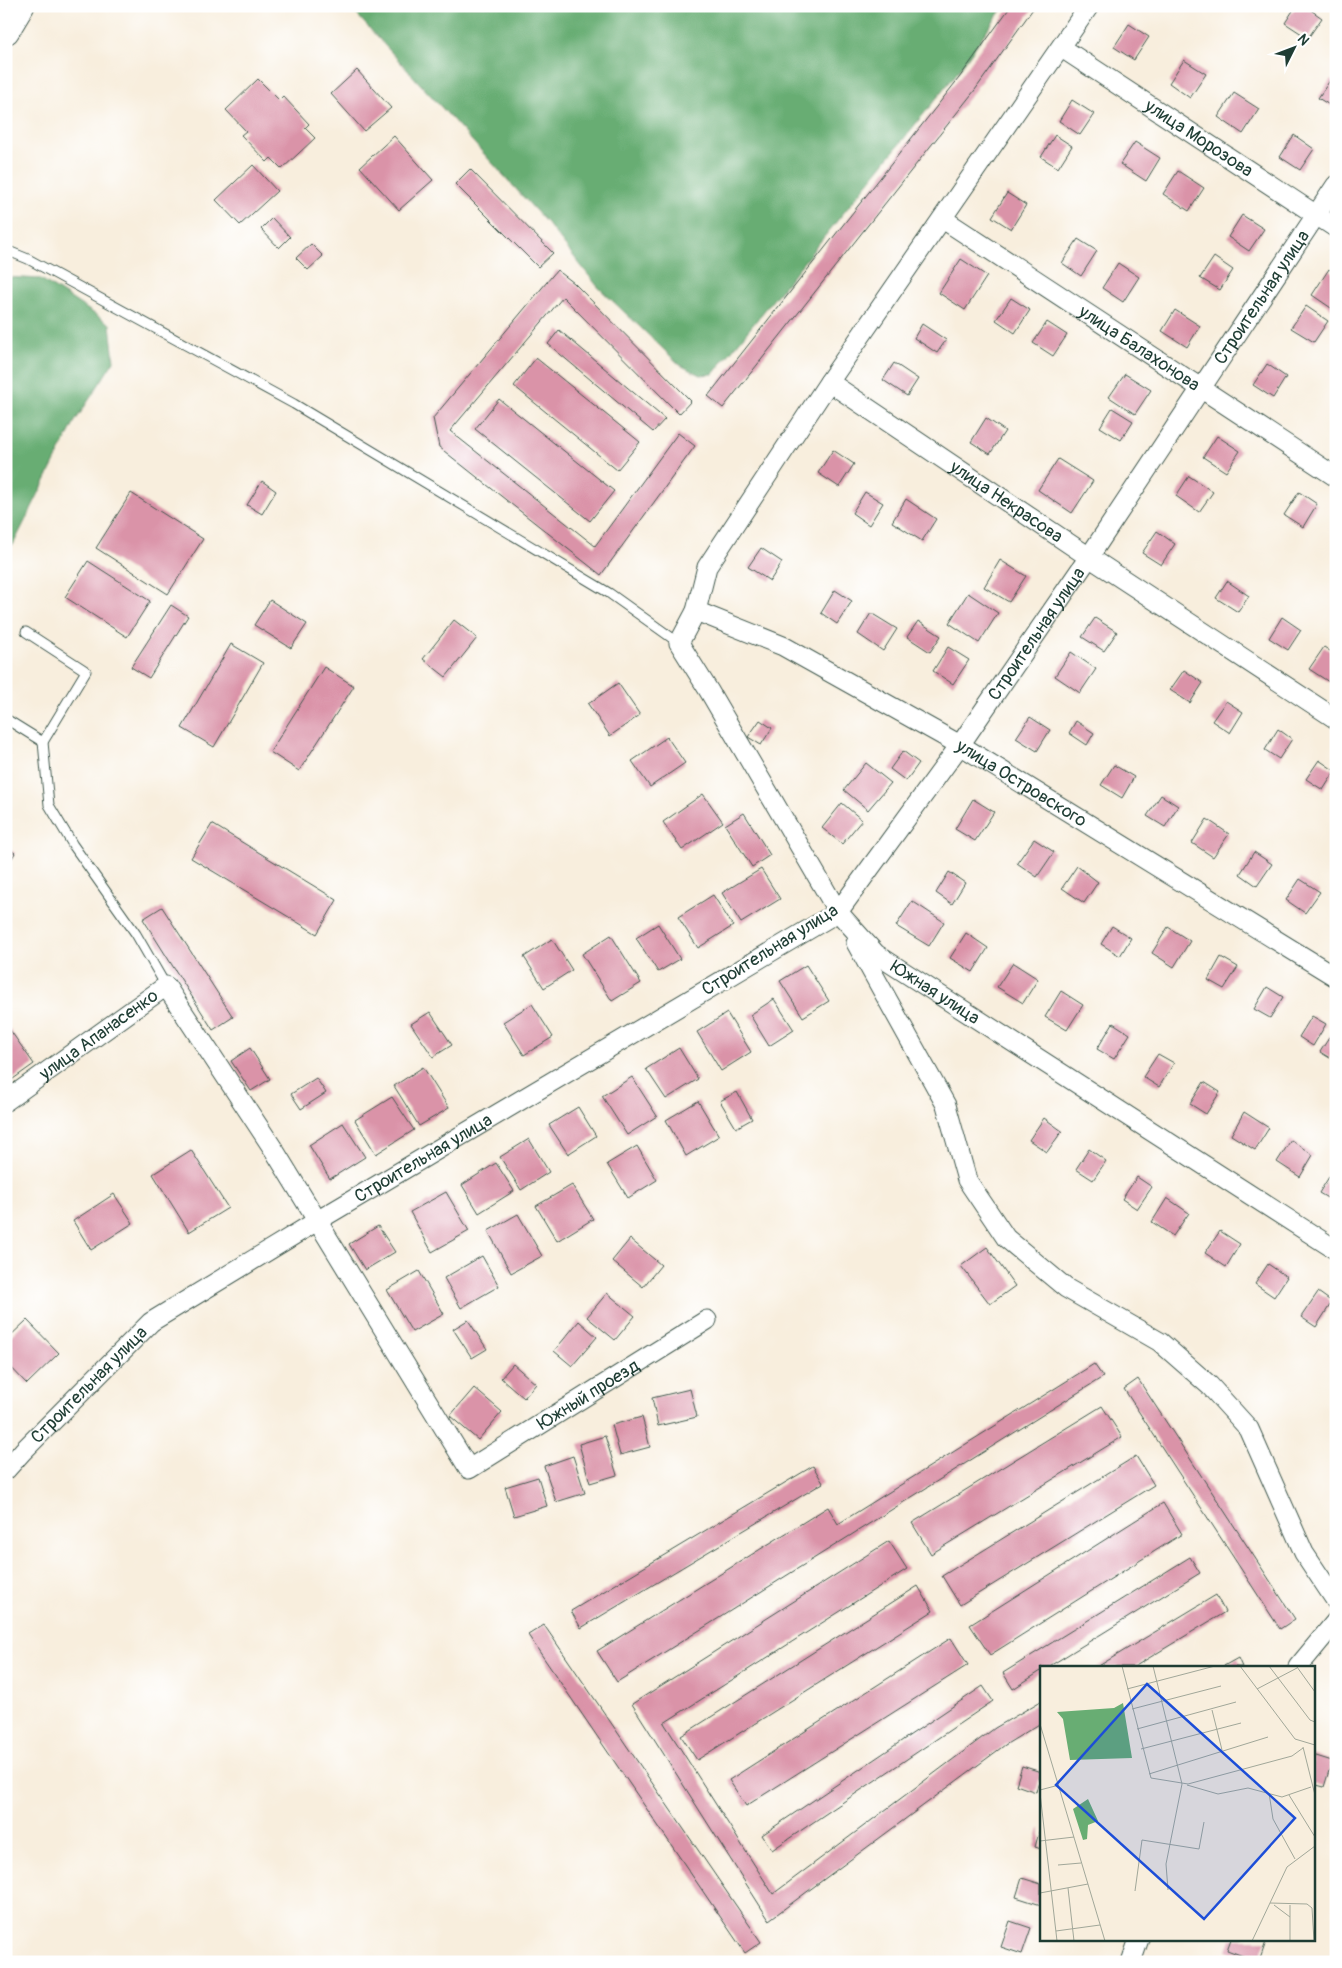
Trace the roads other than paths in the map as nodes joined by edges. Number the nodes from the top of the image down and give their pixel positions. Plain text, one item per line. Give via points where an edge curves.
1 (1089, 6) edge
2 (1062, 48) junction
3 (1336, 185) edge
4 (1315, 215) junction
5 (943, 219) junction
6 (1336, 228) edge
7 (6, 250) edge
8 (829, 382) junction
9 (1200, 388) junction
10 (1336, 477) edge
11 (1089, 557) junction
12 (696, 611) junction
13 (26, 632) dead end
14 (680, 643) junction
15 (6, 719) edge
16 (1336, 719) edge
17 (43, 742) junction
18 (960, 745) junction
19 (838, 912) junction
20 (1336, 977) edge
21 (166, 986) junction
22 (6, 1101) edge
23 (317, 1221) junction
24 (1336, 1250) edge
25 (707, 1320) dead end
26 (6, 1470) edge
27 (1336, 1601) edge
28 (1336, 1621) edge
29 (1299, 1666) edge
30 (1139, 1940) edge
31 (1131, 1962) edge

1 - 2 street
2 - 4 street, улица Морозова
2 - 5 street
3 - 4 street, Строительная улица
4 - 6 street, улица Морозова
4 - 9 street, Строительная улица
5 - 8 street
5 - 9 street, улица Балахонова
7 - 14 lane via 294,404 609,593
8 - 11 street, улица Некрасова
8 - 12 street via 707,567
9 - 10 street, улица Балахонова
9 - 11 street, Строительная улица
11 - 16 street, улица Некрасова
11 - 18 street, Строительная улица
12 - 14 street
12 - 18 street, улица Островского via 783,646
13 - 17 lane via 86,671
14 - 19 street, Южная улица
15 - 17 lane
17 - 21 lane via 49,805 136,934
18 - 19 street, Строительная улица
18 - 20 street, улица Островского
19 - 23 street, Строительная улица
19 - 24 street, Южная улица via 876,954
19 - 27 street via 946,1105 967,1180 1006,1238 1066,1288 1160,1342 1223,1400 1249,1429 1304,1553
21 - 22 street, улица Апанасенко
21 - 23 street
23 - 25 street, Южный проезд via 469,1468
23 - 26 street, Строительная улица via 151,1322
28 - 29 street
30 - 31 street

